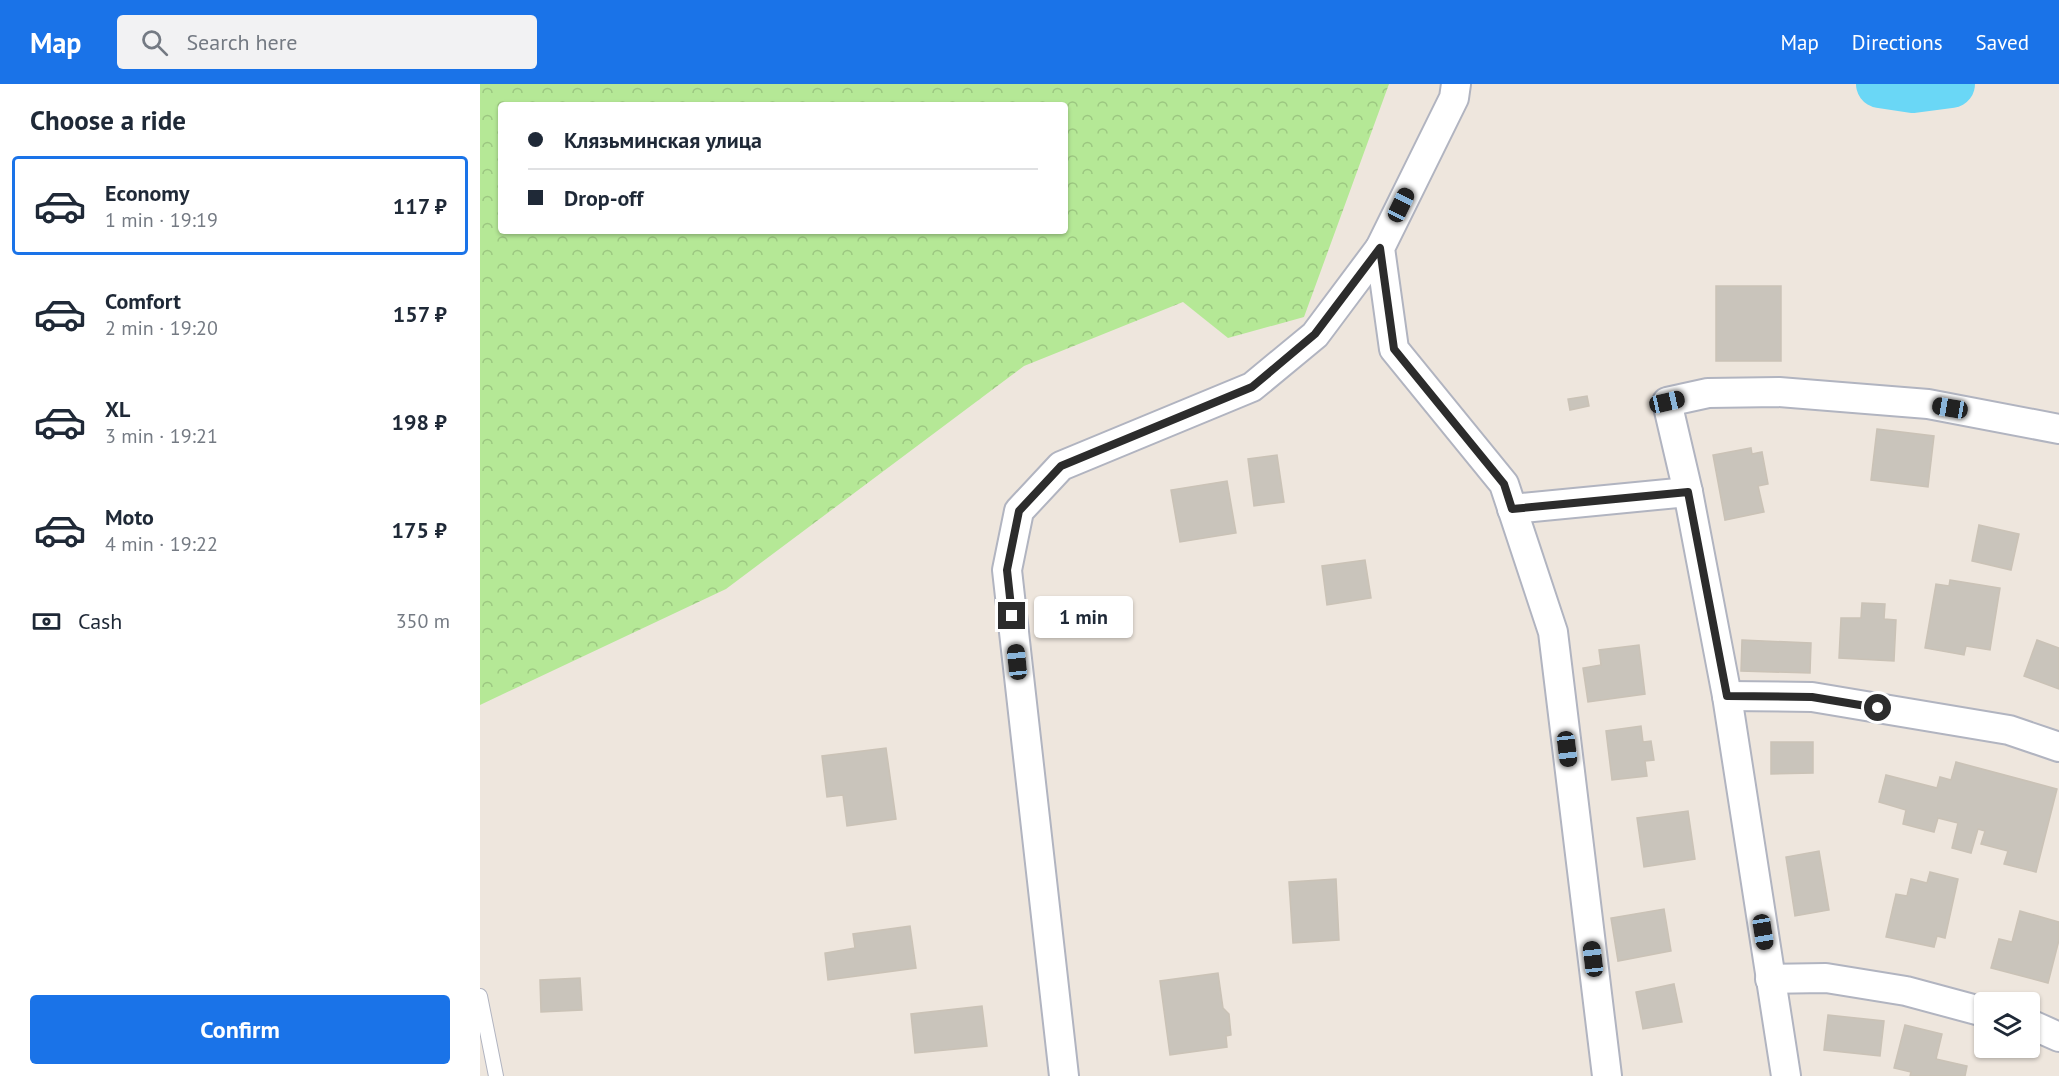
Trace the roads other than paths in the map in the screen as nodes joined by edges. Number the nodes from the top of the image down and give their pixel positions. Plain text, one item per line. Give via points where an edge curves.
1 (1456, 84) edge
2 (1380, 248) junction
3 (2059, 429) edge
4 (1688, 492) junction
5 (1512, 509) junction
6 (1727, 696) junction
7 (2059, 747) edge
8 (1770, 979) junction
9 (480, 996) edge
10 (1974, 1009) edge
11 (2040, 1028) edge
12 (2059, 1037) edge
13 (496, 1076) edge
14 (1064, 1076) edge
15 (1607, 1076) edge
16 (1786, 1076) edge

1 - 2 street via 1454,98
2 - 5 street via 1394,349 1504,484
2 - 14 street via 1315,334 1252,387 1061,466 1019,511 1007,570
3 - 4 street via 1928,404 1779,392 1708,393 1667,402
4 - 5 street
4 - 6 street
5 - 15 street via 1553,632
6 - 7 street via 1812,697 2009,729
6 - 8 street
8 - 10 street via 1826,978 1906,991
8 - 16 street
9 - 13 lane
11 - 12 street

